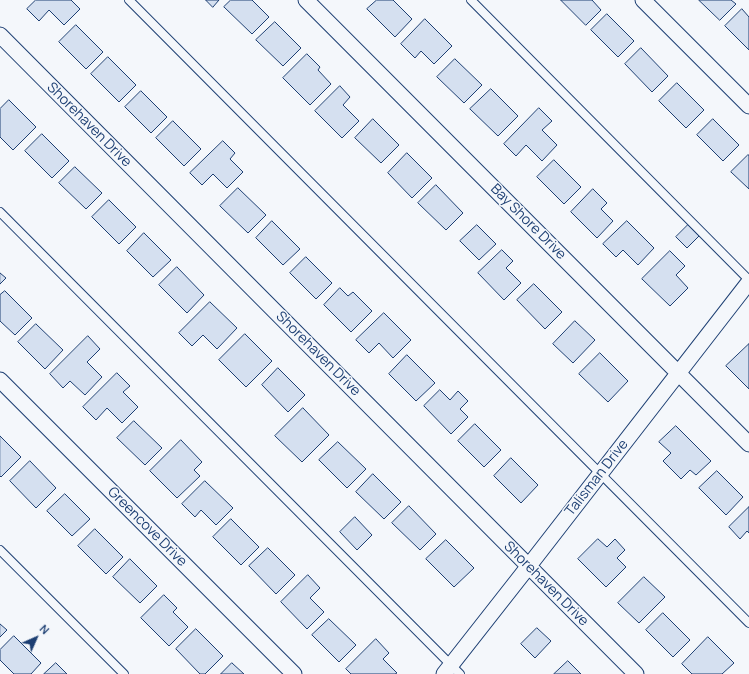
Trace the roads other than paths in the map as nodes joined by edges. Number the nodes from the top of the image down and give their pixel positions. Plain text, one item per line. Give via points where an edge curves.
1 (129, 0) edge
2 (306, 0) edge
3 (471, 0) edge
4 (643, 0) edge
5 (0, 35) edge
6 (749, 106) edge
7 (0, 212) edge
8 (749, 281) edge
9 (679, 373) junction
10 (0, 380) edge
11 (749, 444) edge
12 (600, 474) junction
13 (0, 550) edge
14 (528, 567) junction
15 (749, 623) edge
16 (451, 671) edge
17 (124, 674) edge
18 (294, 674) edge
19 (636, 674) edge

1 - 12 lane
2 - 9 street, Bay Shore Drive
3 - 8 lane
4 - 6 street
5 - 14 street, Shorehaven Drive
7 - 16 lane
8 - 9 street, Talisman Drive
9 - 11 street, Bay Shore Drive
9 - 12 street, Talisman Drive
10 - 18 street, Greencove Drive
12 - 14 street, Talisman Drive
12 - 15 lane
13 - 17 lane
14 - 16 street, Talisman Drive
14 - 19 street, Shorehaven Drive

